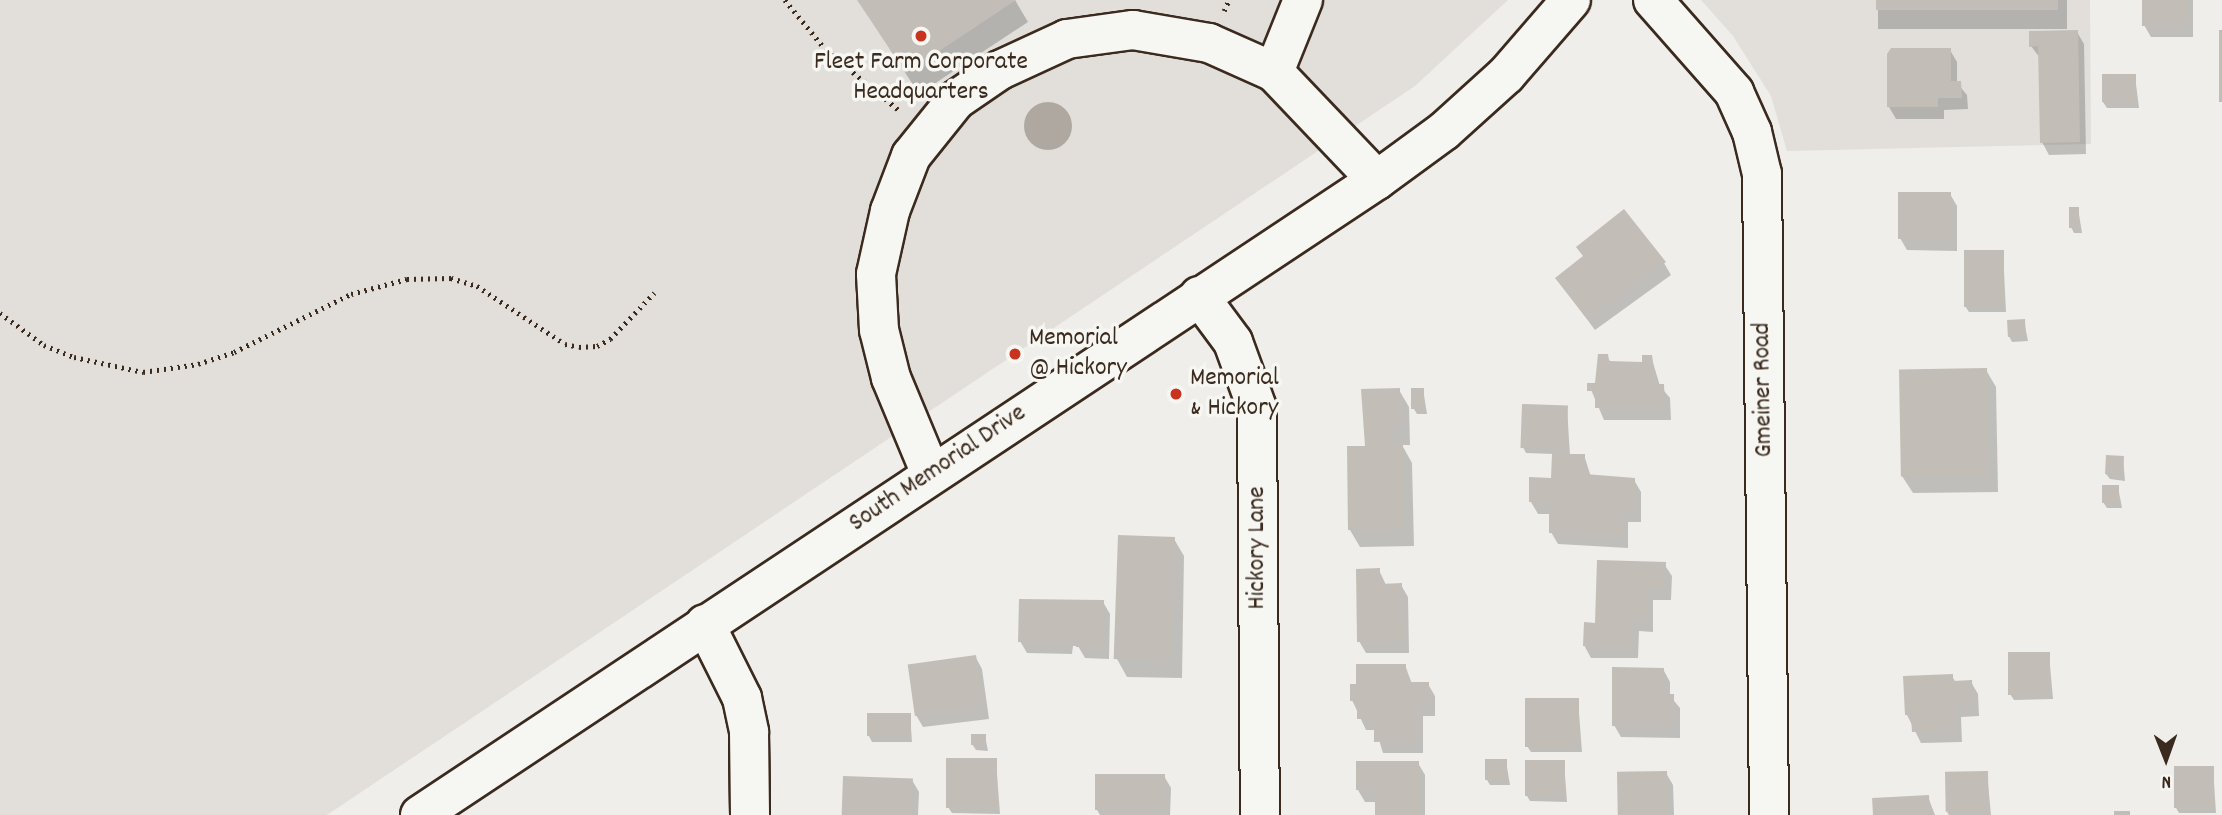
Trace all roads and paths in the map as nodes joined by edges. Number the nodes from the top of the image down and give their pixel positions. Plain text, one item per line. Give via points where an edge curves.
1 (1303, 0) edge
2 (1571, 0) edge
3 (1653, 0) edge
4 (1274, 72) junction
5 (1377, 180) junction
6 (654, 293) dead end
7 (1199, 296) junction
8 (0, 313) edge
9 (931, 474) junction
10 (705, 624) junction
11 (420, 815) edge
12 (750, 815) edge
13 (1260, 815) edge
14 (1769, 815) edge

1 - 4 street
2 - 5 street, South Memorial Drive via 1506,75 1444,131
3 - 14 street, Gmeiner Road via 1734,92 1752,132 1762,174
4 - 5 street
4 - 9 street via 1209,43 1133,30 1067,40 1000,70 956,100 911,156 890,211 876,274 879,330 891,379
5 - 7 street, South Memorial Drive
6 - 8 path via 610,339 597,346 579,347 565,344 477,286 451,278 407,279 351,294 234,352 188,366 143,372 74,357 44,345
7 - 9 street, South Memorial Drive
7 - 13 street, Hickory Lane via 1233,342 1257,408
9 - 10 street, South Memorial Drive
10 - 11 street, South Memorial Drive
10 - 12 street via 742,698 749,732

